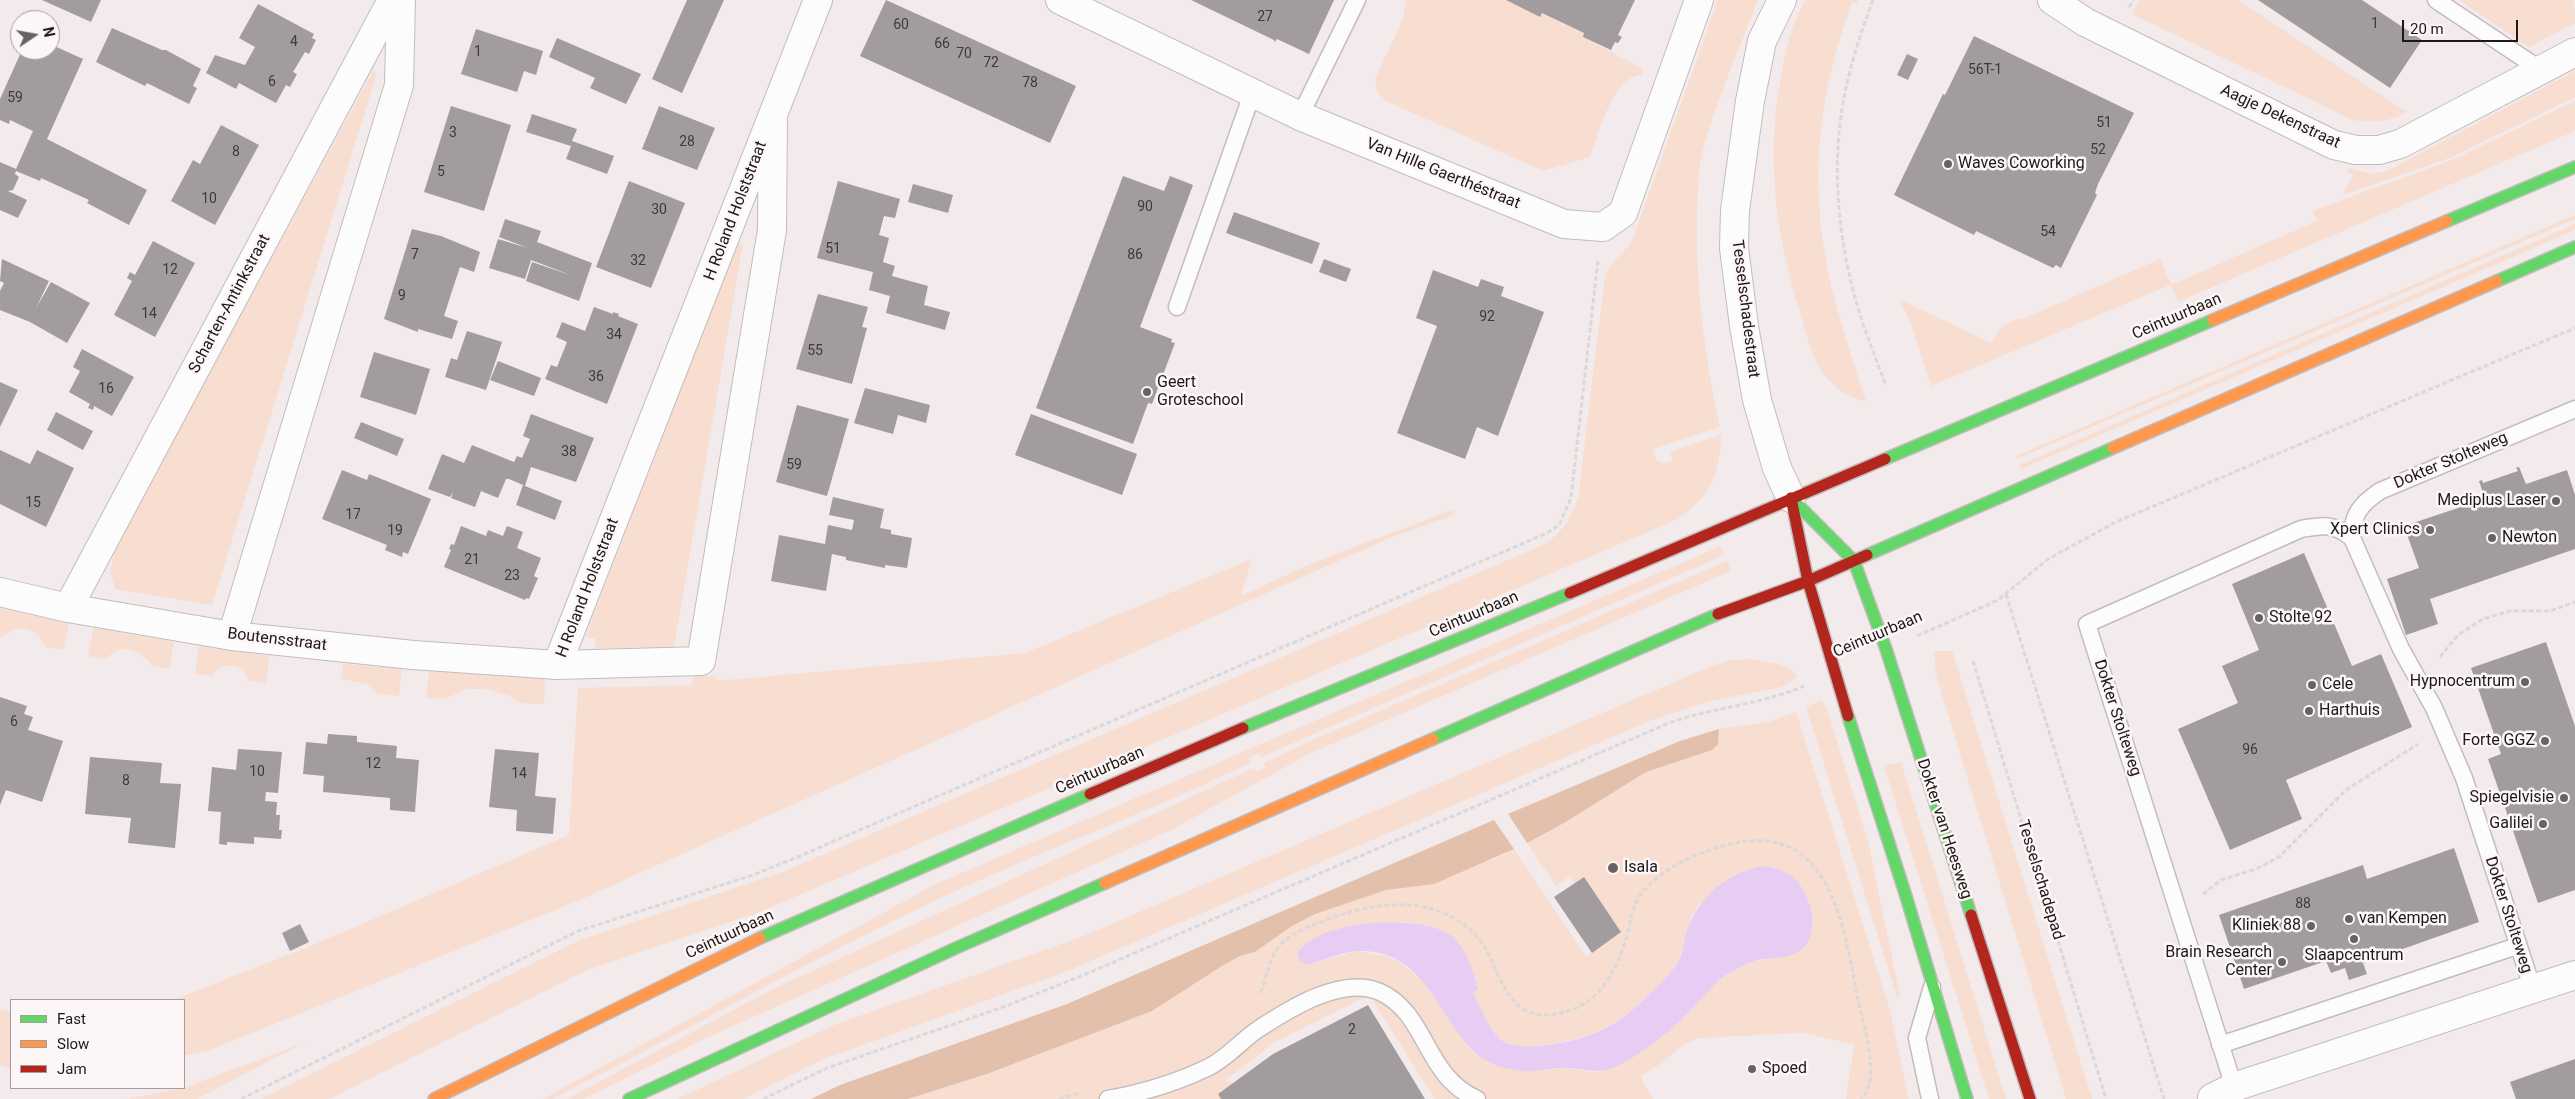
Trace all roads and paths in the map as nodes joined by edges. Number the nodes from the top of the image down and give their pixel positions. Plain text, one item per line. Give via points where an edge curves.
1 (392, 0) edge
2 (402, 0) edge
3 (818, 0) edge
4 (1060, 0) edge
5 (1358, 0) edge
6 (1700, 0) edge
7 (1782, 0) edge
8 (1873, 0) edge
9 (2052, 0) edge
10 (2436, 0) edge
11 (2575, 52) edge
12 (2541, 70) junction
13 (1252, 94) junction
14 (1300, 116) junction
15 (773, 117) junction
16 (2575, 167) edge
17 (1603, 228) junction
18 (2575, 247) edge
19 (1177, 307) dead end
20 (2575, 328) edge
21 (1886, 386) dead end
22 (2575, 409) edge
23 (1791, 498) junction
24 (2352, 538) junction
25 (1854, 561) junction
26 (1808, 581) junction
27 (0, 592) edge
28 (2006, 594) junction
29 (2575, 602) edge
30 (68, 608) junction
31 (232, 636) junction
32 (1886, 649) junction
33 (1973, 661) dead end
34 (558, 665) junction
35 (1834, 672) junction
36 (2434, 708) junction
37 (2180, 914) junction
38 (2518, 946) junction
39 (2575, 975) edge
40 (1932, 985) junction
41 (2533, 990) junction
42 (1260, 998) dead end
43 (2220, 1045) junction
44 (1082, 1092) dead end
45 (2223, 1093) joint
46 (241, 1099) edge
47 (434, 1099) edge
48 (629, 1099) edge
49 (763, 1099) edge
50 (1059, 1099) edge
51 (1108, 1099) edge
52 (1477, 1099) edge
53 (1861, 1099) edge
54 (1930, 1099) edge
55 (1967, 1099) edge
56 (2030, 1099) edge
57 (2106, 1099) edge
58 (2164, 1099) edge

1 - 30 street, Scharten-Antinkstraat
2 - 31 street via 399,85
3 - 15 street, H Roland Holststraat
4 - 13 street, Van Hille Gaerthéstraat
5 - 14 lane
6 - 17 street via 1623,213
7 - 23 street, Tesselschadestraat via 1762,41 1750,101 1735,210 1734,248 1757,400 1776,468
8 - 21 path via 1844,98 1838,159 1840,221 1852,287
9 - 12 street, Aagje Dekenstraat via 2085,22 2334,145 2356,150 2379,150 2400,144
10 - 12 lane
11 - 12 street, Aagje Dekenstraat
13 - 14 street, Van Hille Gaerthéstraat
13 - 19 lane
14 - 17 street, Van Hille Gaerthéstraat via 1564,224
15 - 34 street, H Roland Holststraat
15 - 34 street, H Roland Holststraat via 772,230 701,661
16 - 23 main road, Ceintuurbaan
17 - 46 path via 1571,498 1559,525 1546,534 795,858 578,931
18 - 25 main road
20 - 28 path, Ceintuurbaan via 2116,522 2048,559
22 - 24 lane, Dokter Stolteweg via 2380,491 2365,501 2355,514
23 - 25 main road
23 - 26 main road
23 - 47 main road, Ceintuurbaan via 1162,762 744,944
24 - 36 lane, Dokter Stolteweg via 2401,649
24 - 37 lane, Dokter Stolteweg via 2336,527 2301,529 2087,624
25 - 26 main road
25 - 32 main road, Dokter van Heesweg
26 - 35 main road
26 - 48 main road via 1737,606 956,948
27 - 30 street, Boutensstraat
28 - 32 path, Ceintuurbaan
28 - 58 path
29 - 36 path via 2550,611 2510,610 2483,619 2458,635 2440,657 2434,682
30 - 31 street, Boutensstraat
31 - 34 street, Boutensstraat via 413,655
32 - 56 main road, Dokter van Heesweg
33 - 57 path, Tesselschadepad
35 - 40 main road
35 - 49 path, Ceintuurbaan via 1769,700 1703,712 1669,723 1086,974 1006,1006 835,1065
36 - 37 path via 2427,732 2417,746 2346,790 2279,857 2256,869 2221,880
36 - 38 lane, Dokter Stolteweg via 2464,778
37 - 43 lane, Dokter Stolteweg
38 - 41 lane, Dokter Stolteweg
38 - 43 lane
39 - 41 street, Dokter Stolteweg
40 - 54 lane via 1917,1038
40 - 55 main road
41 - 45 street, Dokter Stolteweg
42 - 53 path via 1274,954 1289,937 1361,908 1397,904 1435,909 1472,931 1488,950 1512,997 1524,1010 1544,1015 1574,1009 1593,998 1611,975 1635,904 1642,891 1658,876 1712,849 1733,843 1767,841 1796,851 1808,859 1829,886 1836,902 1871,1069 1869,1088
43 - 45 lane, Dokter Stolteweg
44 - 50 path
51 - 52 lane via 1152,1090 1210,1066 1257,1030 1308,1000 1354,987 1370,988 1394,1000 1411,1020 1451,1083

